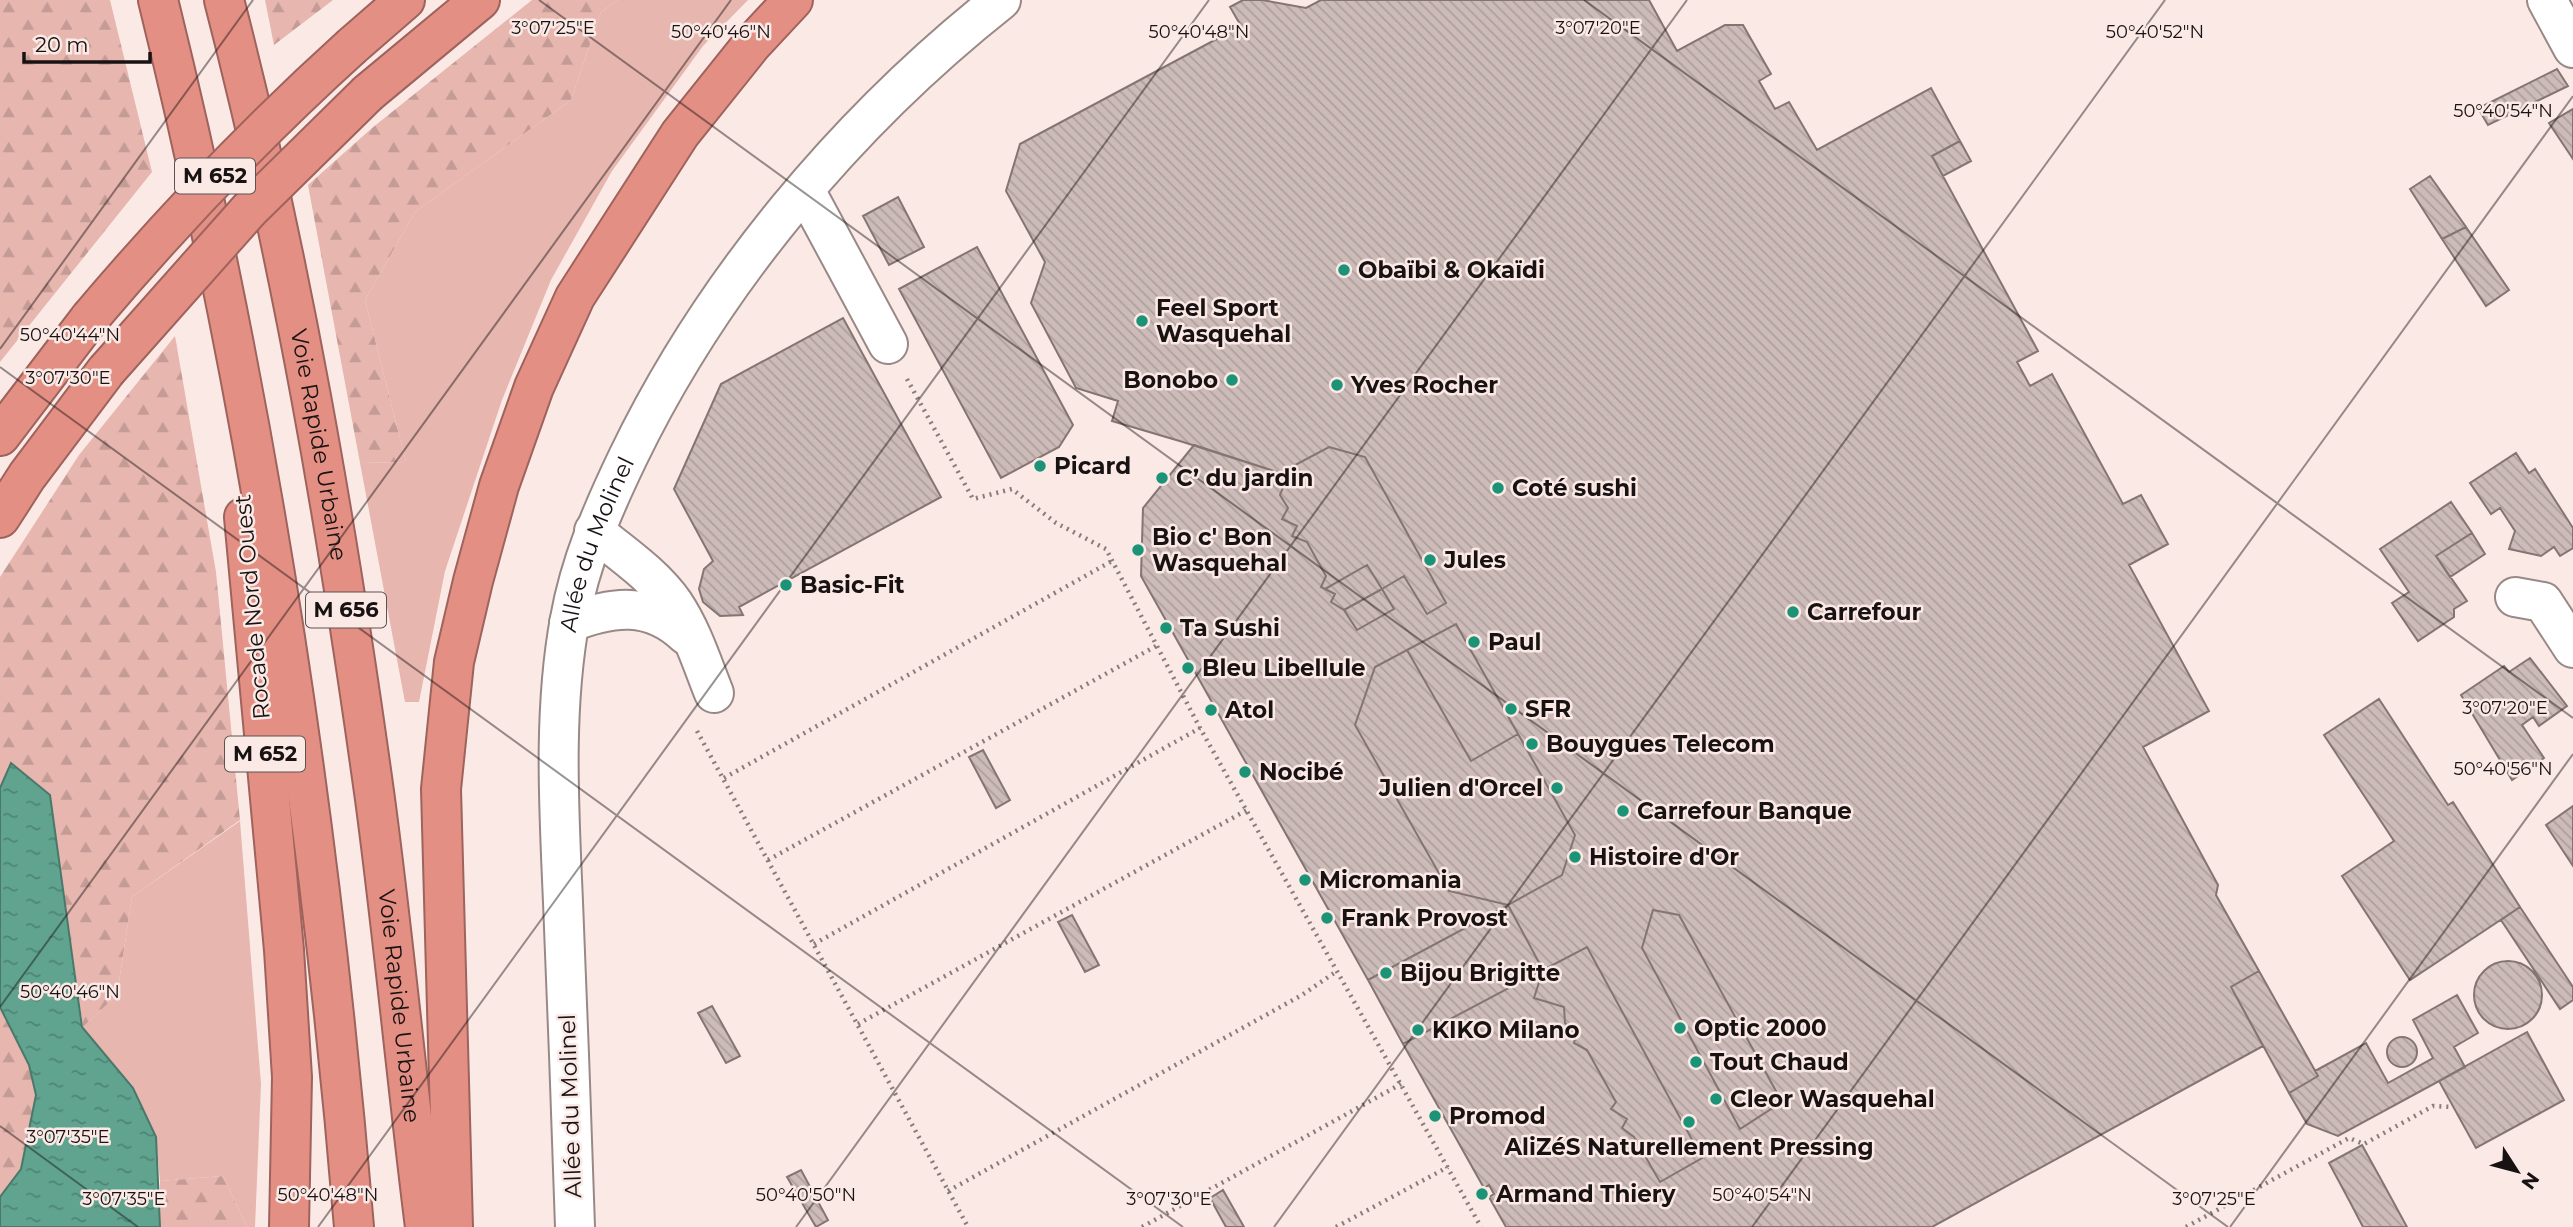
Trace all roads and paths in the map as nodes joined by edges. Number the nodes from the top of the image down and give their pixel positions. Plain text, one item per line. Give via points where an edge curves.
1 (158, 0) edge
2 (224, 0) edge
3 (405, 0) edge
4 (480, 0) edge
5 (793, 0) edge
6 (1001, 0) edge
7 (2547, 0) edge
8 (2573, 48) edge
9 (805, 190) junction
10 (222, 281) junction
11 (888, 344) joint
12 (0, 436) edge
13 (0, 518) edge
14 (594, 531) junction
15 (1112, 561) junction
16 (2515, 597) dead end
17 (569, 623) junction
18 (693, 641) junction
19 (1158, 645) junction
20 (2573, 648) edge
21 (714, 693) dead end
22 (1200, 728) junction
23 (697, 731) dead end
24 (724, 778) junction
25 (1247, 810) junction
26 (768, 860) junction
27 (814, 944) junction
28 (1338, 971) junction
29 (858, 1024) junction
30 (1401, 1084) junction
31 (2453, 1107) dead end
32 (1448, 1167) junction
33 (948, 1191) junction
34 (289, 1227) edge
35 (354, 1227) edge
36 (425, 1227) edge
37 (453, 1227) edge
38 (575, 1227) edge
39 (968, 1227) edge
40 (1142, 1227) edge
41 (1336, 1227) edge
42 (1481, 1227) edge
43 (2186, 1227) edge

1 - 10 highway, M 656
2 - 36 highway, Voie Rapide Urbaine / M 656 via 288,281 331,518 374,797
3 - 12 highway, M 652, bridge via 223,168 90,318
4 - 13 highway, M 652, bridge via 368,93 249,209 106,371
5 - 37 highway via 680,134 576,297 534,387 472,581 454,662 441,789
6 - 9 street, Allée du Molinel via 925,66
7 - 8 street
9 - 11 street
9 - 14 street, Allée du Molinel via 733,282 665,386
10 - 34 highway, Rocade Nord Ouest / M 652 via 284,950 292,1077
10 - 35 highway, M 656 via 267,518 317,850
11 - 15 path via 974,499 1012,489 1056,523 1106,549
14 - 17 street, Allée du Molinel
14 - 18 street via 659,587
15 - 19 path
15 - 24 path
16 - 20 street via 2543,602
17 - 18 street via 604,611 638,608 664,617
17 - 38 street, Allée du Molinel via 560,797
18 - 21 street
19 - 22 path
19 - 26 path
22 - 25 path
22 - 27 path
23 - 24 path
24 - 26 path
25 - 28 path
25 - 29 path
26 - 27 path
27 - 29 path
28 - 30 path
28 - 33 path
29 - 33 path
30 - 32 path
30 - 40 path
31 - 43 path via 2433,1106 2364,1144 2349,1138
32 - 41 path
32 - 42 path
33 - 39 path

